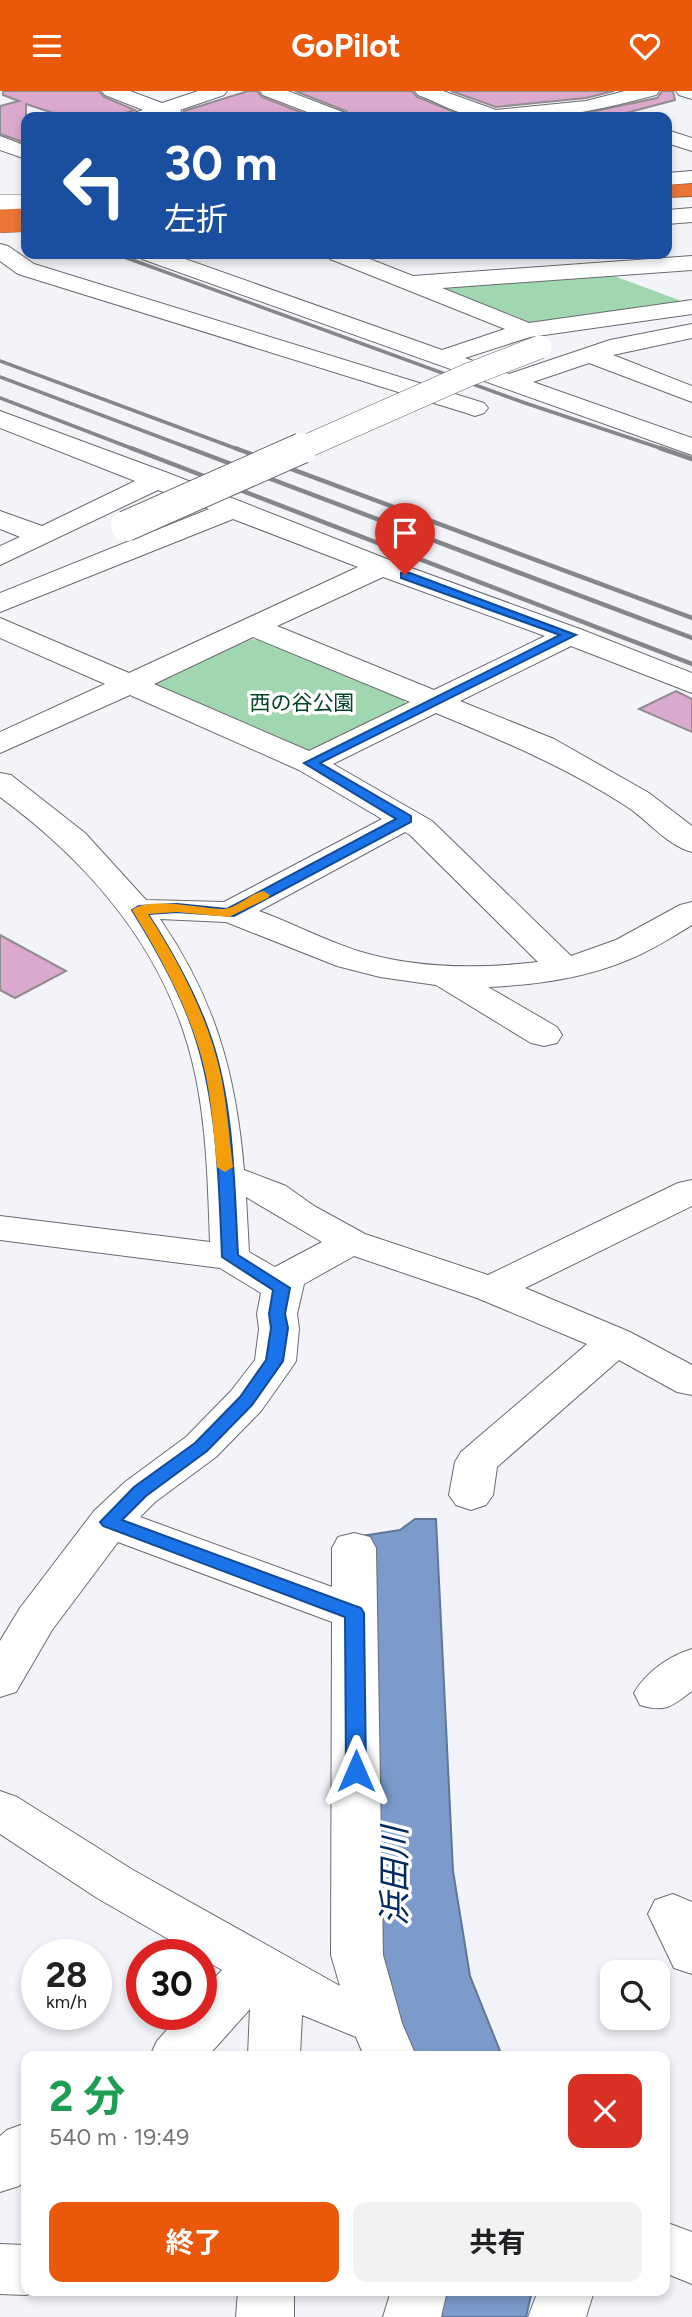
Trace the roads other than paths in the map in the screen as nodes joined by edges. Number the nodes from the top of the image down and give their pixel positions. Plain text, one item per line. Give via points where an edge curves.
1 (112, 91) edge
2 (217, 91) edge
3 (270, 91) edge
4 (425, 91) edge
5 (541, 91) edge
6 (649, 91) edge
7 (686, 91) edge
8 (692, 93) edge
9 (586, 107) junction
10 (167, 112) edge
11 (176, 112) edge
12 (325, 112) edge
13 (481, 112) edge
14 (540, 112) edge
15 (600, 112) edge
16 (672, 138) edge
17 (0, 142) edge
18 (692, 145) edge
19 (21, 151) edge
20 (692, 177) edge
21 (672, 179) edge
22 (692, 190) edge
23 (672, 191) edge
24 (692, 199) edge
25 (672, 200) edge
26 (21, 206) edge
27 (0, 208) edge
28 (692, 215) edge
29 (672, 217) edge
30 (21, 218) edge
31 (21, 229) edge
32 (0, 230) edge
33 (0, 251) edge
34 (164, 259) edge
35 (350, 259) edge
36 (692, 263) edge
37 (610, 269) junction
38 (410, 283) junction
39 (692, 301) edge
40 (692, 307) edge
41 (692, 319) edge
42 (692, 331) edge
43 (498, 339) junction
44 (534, 339) junction
45 (588, 353) junction
46 (440, 358) junction
47 (561, 363) junction
48 (509, 382) junction
49 (692, 395) edge
50 (475, 408) dead end
51 (0, 419) edge
52 (692, 447) edge
53 (159, 479) junction
54 (234, 509) junction
55 (0, 519) edge
56 (42, 536) junction
57 (0, 557) edge
58 (382, 567) junction
59 (0, 582) edge
60 (0, 603) edge
61 (0, 627) edge
62 (253, 627) junction
63 (570, 635) junction
64 (130, 684) junction
65 (692, 684) edge
66 (433, 702) junction
67 (0, 744) edge
68 (310, 763) junction
69 (0, 782) edge
70 (406, 819) junction
71 (692, 842) edge
72 (139, 910) junction
73 (692, 912) edge
74 (229, 913) junction
75 (563, 967) junction
76 (445, 976) junction
77 (544, 1035) dead end
78 (226, 1176) junction
79 (692, 1191) edge
80 (0, 1228) edge
81 (351, 1242) junction
82 (230, 1257) junction
83 (282, 1288) junction
84 (491, 1289) junction
85 (616, 1341) junction
86 (692, 1382) edge
87 (471, 1495) dead end
88 (109, 1522) junction
89 (354, 1548) dead end
90 (355, 1613) junction
91 (0, 1680) edge
92 (0, 1811) edge
93 (267, 1971) junction
94 (383, 2040) edge
95 (181, 2051) edge
96 (274, 2051) edge
97 (21, 2150) edge
98 (0, 2169) edge
99 (670, 2248) edge
100 (692, 2259) edge
101 (0, 2269) edge
102 (21, 2270) edge
103 (266, 2296) edge
104 (418, 2296) edge
105 (564, 2296) edge
106 (265, 2317) edge
107 (412, 2317) edge
108 (557, 2317) edge

1 - 10 street
2 - 11 street
3 - 12 street
4 - 13 street
5 - 9 street
6 - 9 street
7 - 8 street
9 - 14 street
9 - 15 street
16 - 18 street
17 - 19 street
20 - 21 street
22 - 23 highway
24 - 25 highway
26 - 27 street, bridge
27 - 30 highway, bridge
28 - 29 street
31 - 32 highway
33 - 50 street via 26,269
34 - 46 street
35 - 38 street
36 - 37 street
37 - 38 street
37 - 39 street
38 - 44 street
40 - 44 street
41 - 44 street
42 - 45 street
43 - 44 street
43 - 46 street
43 - 47 street
44 - 59 street, bridge via 468,375
45 - 47 street
45 - 49 street
46 - 48 street
47 - 48 street
48 - 52 street
51 - 53 street
53 - 54 street
53 - 56 street
54 - 58 street
54 - 60 street
55 - 56 street
56 - 57 street
58 - 62 street
58 - 63 street
61 - 64 street
62 - 64 street
62 - 66 street
63 - 65 street
63 - 66 street
64 - 67 street
64 - 68 street
66 - 68 street
66 - 71 street via 543,746 594,773
68 - 70 street
69 - 72 street via 46,815 99,863
70 - 74 street
70 - 75 street via 421,828
72 - 74 street
72 - 78 street via 160,944 203,1038 214,1077
73 - 75 street via 607,956
74 - 76 street via 350,959
75 - 76 street via 520,975
76 - 77 street
78 - 81 street via 272,1194
78 - 82 street
79 - 84 street
80 - 82 street
81 - 83 street via 288,1276
81 - 84 street
82 - 83 street
83 - 88 street via 275,1361 246,1401 201,1447 140,1492
84 - 85 street
85 - 86 street
85 - 87 street via 476,1462
88 - 90 street
88 - 91 street via 36,1619
89 - 90 street
90 - 94 street via 357,1955
92 - 93 street via 115,1884
93 - 94 street
93 - 95 street
93 - 96 street
97 - 98 street
99 - 100 street
101 - 102 street
103 - 106 street
104 - 107 street
105 - 108 street

